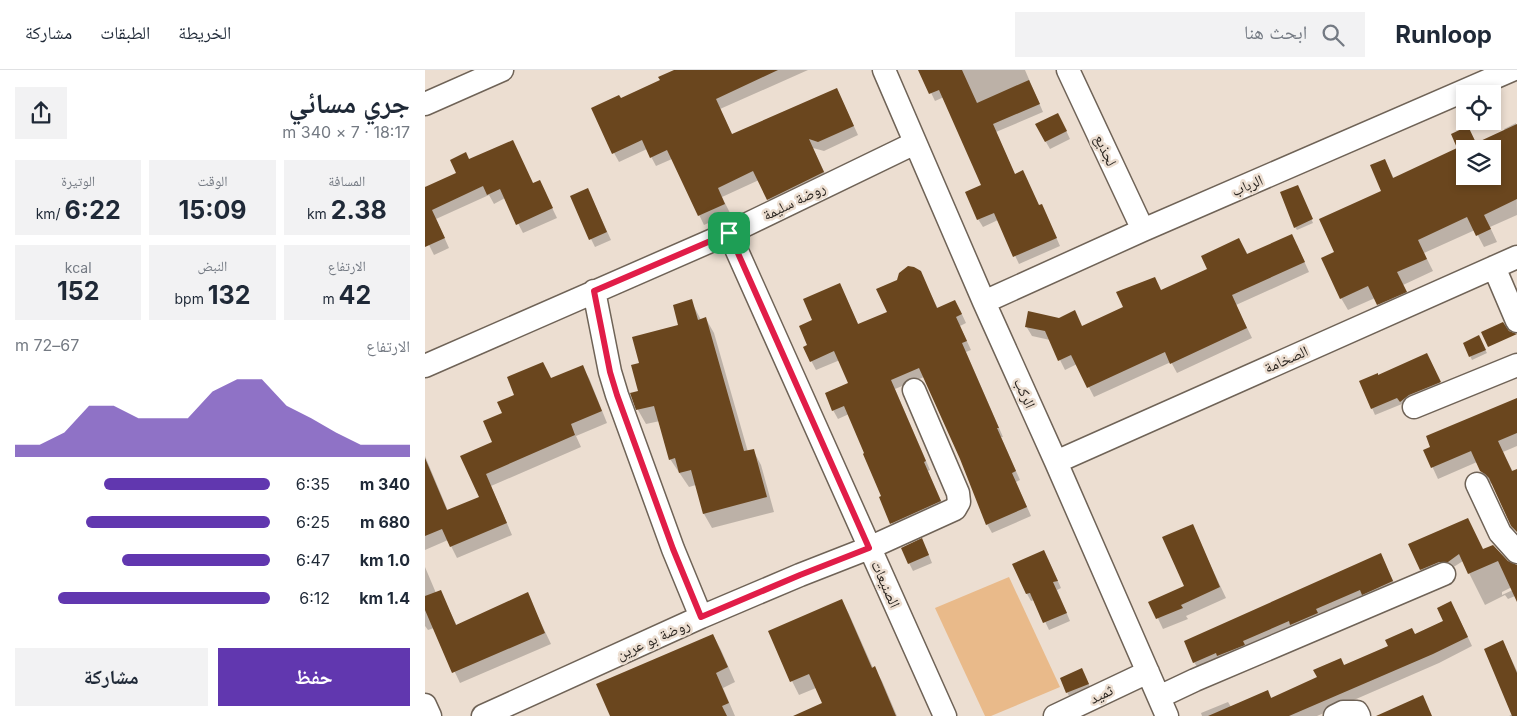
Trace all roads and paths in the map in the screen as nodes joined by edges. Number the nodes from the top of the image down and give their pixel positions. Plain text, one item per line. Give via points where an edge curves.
1 (503, 70) edge
2 (884, 70) edge
3 (1068, 70) edge
4 (1512, 70) edge
5 (468, 77) edge
6 (425, 104) edge
7 (915, 143) junction
8 (1143, 230) junction
9 (729, 233) junction
10 (1510, 262) edge
11 (594, 291) junction
12 (983, 302) junction
13 (1517, 321) edge
14 (1517, 365) edge
15 (425, 366) edge
16 (914, 390) dead end
17 (1414, 407) dead end
18 (1056, 462) junction
19 (1477, 484) dead end
20 (869, 548) junction
21 (1517, 552) edge
22 (1444, 574) dead end
23 (701, 617) junction
24 (1148, 672) junction
25 (425, 705) edge
26 (1163, 706) edge
27 (429, 716) edge
28 (483, 716) edge
29 (945, 716) edge
30 (1055, 716) edge
31 (1335, 716) edge
32 (1359, 716) edge

1 - 5 street
2 - 7 street, الركب
3 - 8 street, لجذيع
4 - 8 street, الرباب
5 - 6 street
7 - 9 street, روضة سليمة
7 - 12 street, الركب
8 - 12 street, الرباب
9 - 11 street, روضة سليمة
9 - 20 street, الصنيعات
10 - 13 street
10 - 18 street, الصخامة
11 - 15 street, روضة سليمة
11 - 23 street via 617,395
12 - 18 street, الركب
14 - 17 street
16 - 20 street, روضة بو عرين via 959,502 955,509
18 - 24 street, الركب
19 - 21 street via 1500,533
20 - 23 street, روضة بو عرين
20 - 29 street, الصنيعات
22 - 26 street via 1195,680
23 - 28 street, روضة بو عرين
24 - 26 street, الركب
24 - 30 street, ثميد
25 - 27 street
31 - 32 street via 1343,712 1357,712

